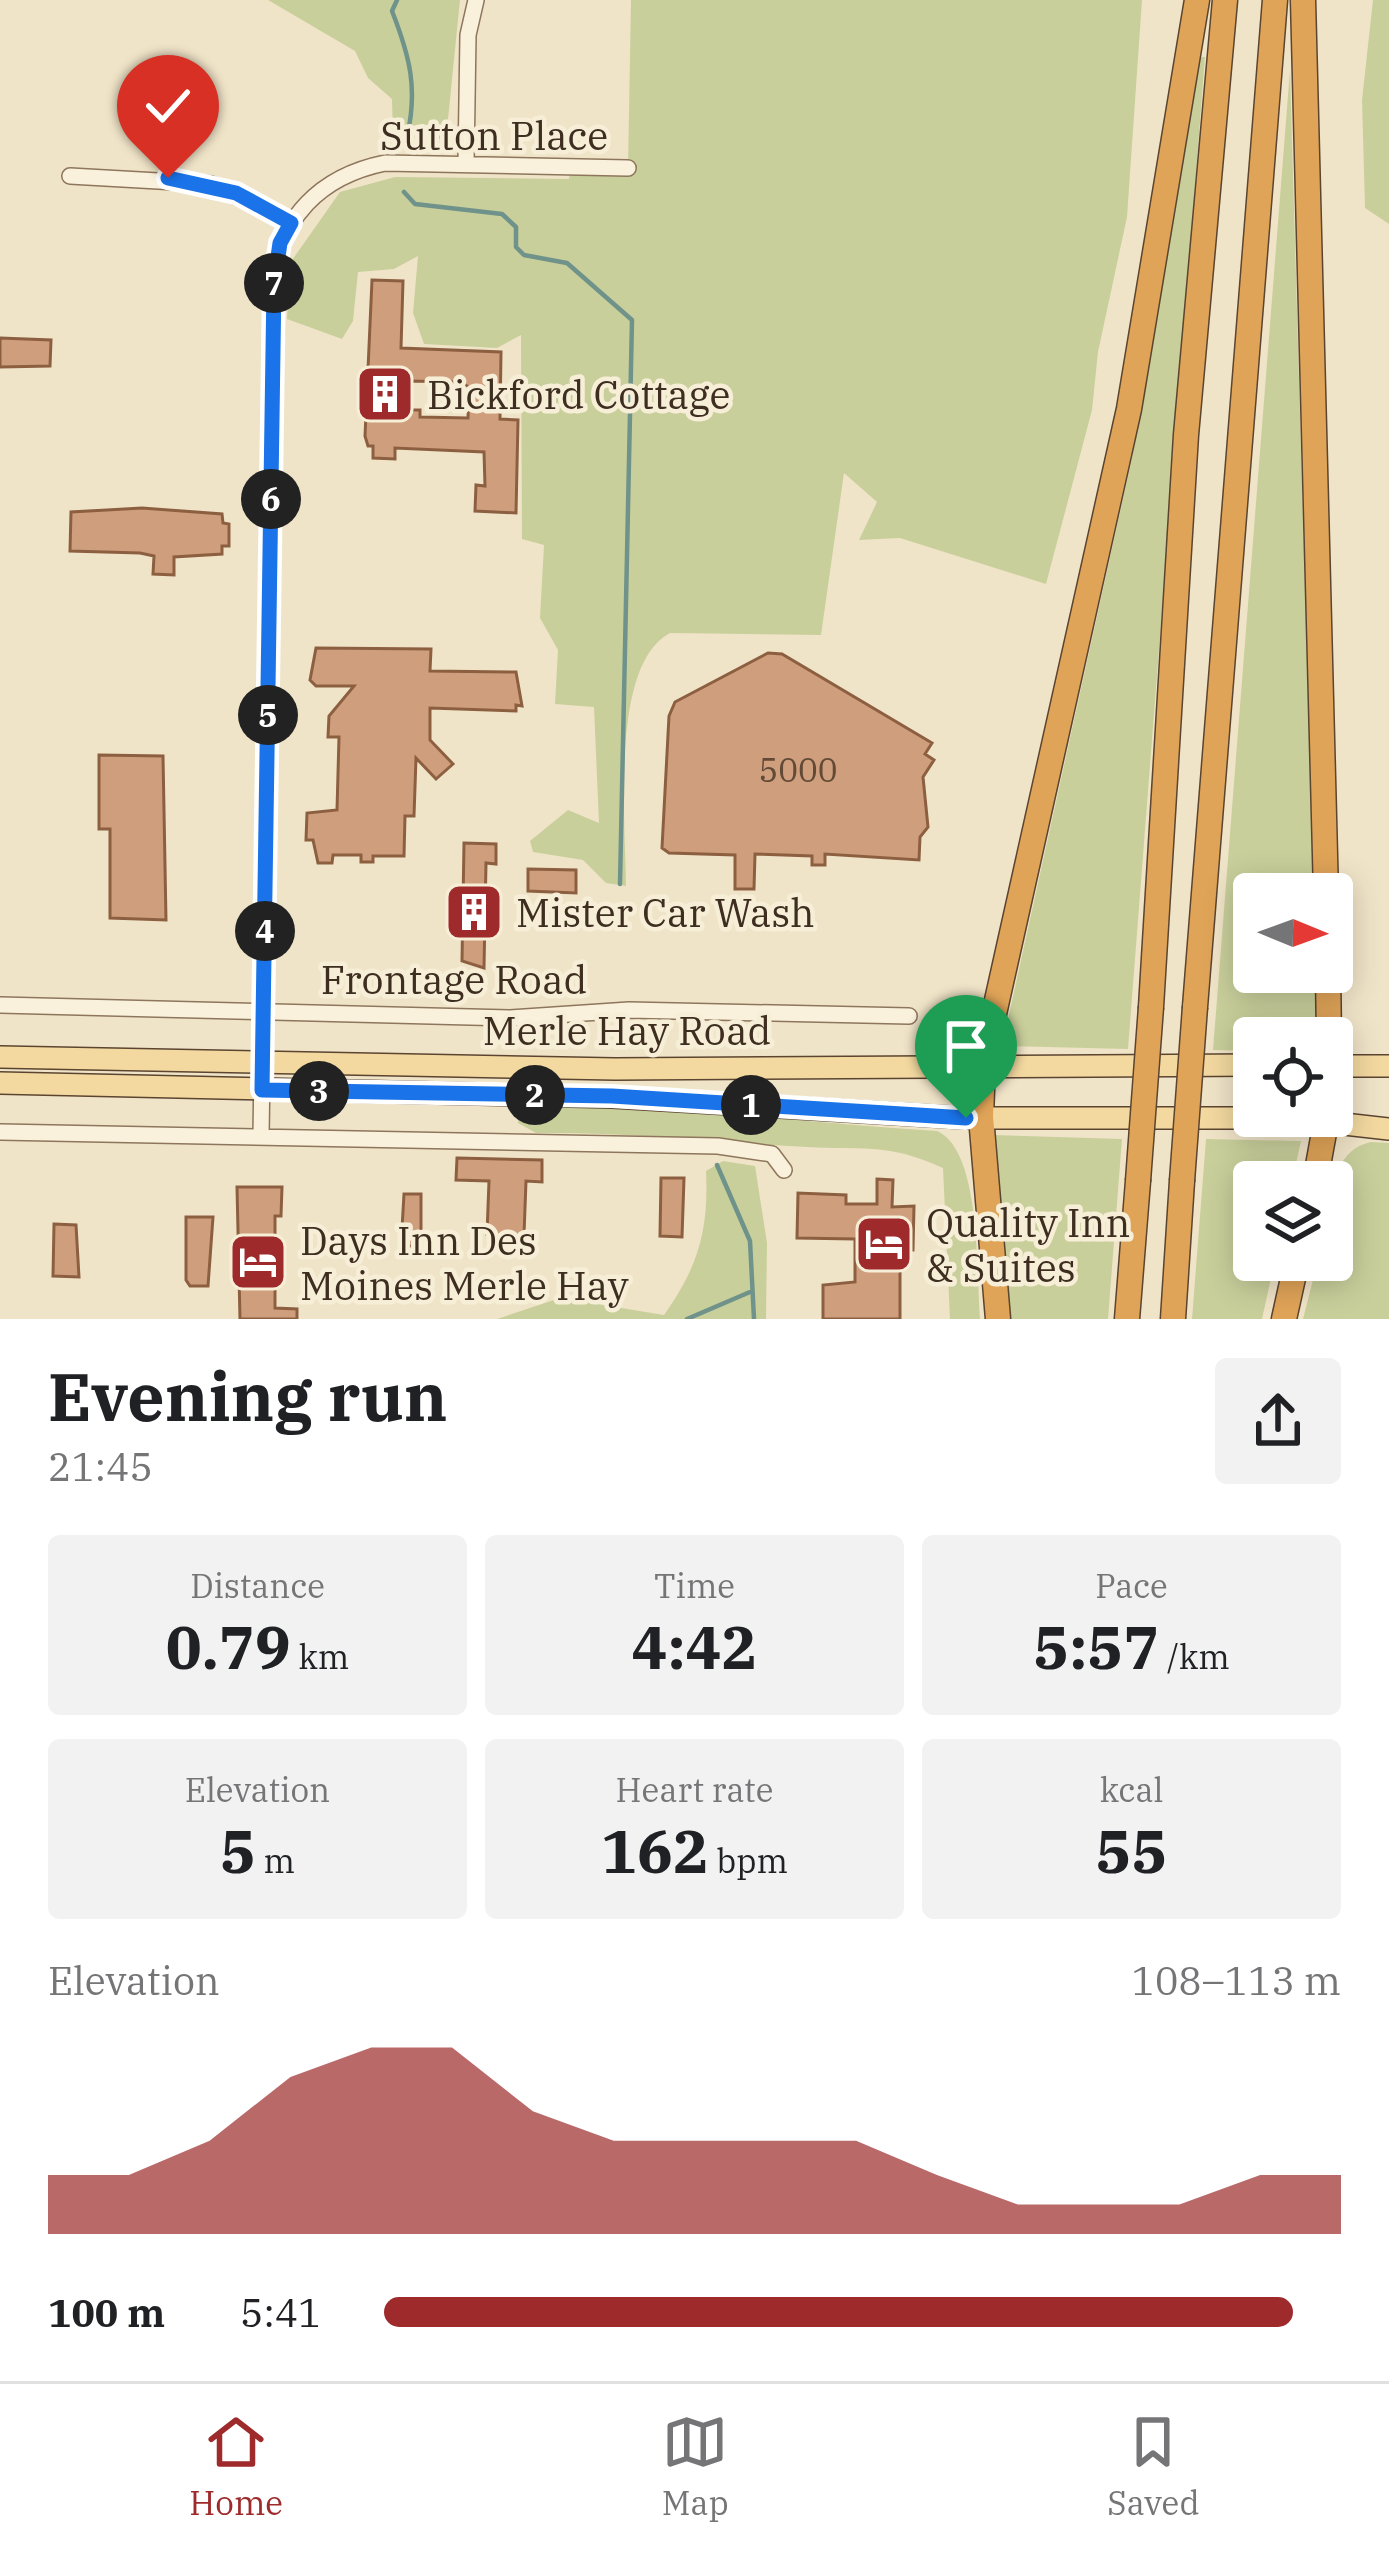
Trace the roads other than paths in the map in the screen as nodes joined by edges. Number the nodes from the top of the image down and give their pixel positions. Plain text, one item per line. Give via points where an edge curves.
1 (476, 0) edge
2 (1197, 0) edge
3 (1225, 0) edge
4 (1275, 0) edge
5 (1304, 0) edge
6 (466, 164) junction
7 (628, 168) dead end
8 (70, 176) dead end
9 (291, 223) junction
10 (1325, 873) edge
11 (0, 1005) edge
12 (263, 1011) junction
13 (909, 1016) dead end
14 (0, 1057) edge
15 (262, 1063) junction
16 (982, 1063) junction
17 (1233, 1065) edge
18 (1353, 1066) edge
19 (1389, 1066) edge
20 (0, 1083) edge
21 (262, 1090) junction
22 (981, 1118) junction
23 (1233, 1118) edge
24 (1353, 1124) edge
25 (1389, 1129) edge
26 (0, 1132) edge
27 (262, 1137) junction
28 (784, 1170) dead end
29 (1293, 1281) edge
30 (998, 1319) edge
31 (1127, 1319) edge
32 (1173, 1319) edge
33 (1284, 1319) edge

1 - 6 street via 467,45
2 - 16 highway via 1129,409
3 - 31 highway, bridge via 1186,435
4 - 32 highway, bridge
5 - 10 highway
6 - 7 street, Sutton Place
6 - 9 street, Sutton Place via 360,168 315,193
8 - 9 street via 212,184
9 - 12 street via 274,284
11 - 12 street, Frontage Road
12 - 13 street, Frontage Road
12 - 15 street
14 - 15 main road, Merle Hay Road
15 - 16 main road, Merle Hay Road via 615,1070
15 - 21 street
16 - 17 main road, Merle Hay Road
16 - 22 highway
18 - 19 main road
20 - 21 main road, Merle Hay Road
21 - 22 main road, Merle Hay Road via 612,1096
21 - 27 street
22 - 23 main road, Merle Hay Road
22 - 30 highway
24 - 25 main road, Merle Hay Road
26 - 27 street
27 - 28 street via 758,1149
29 - 33 highway

